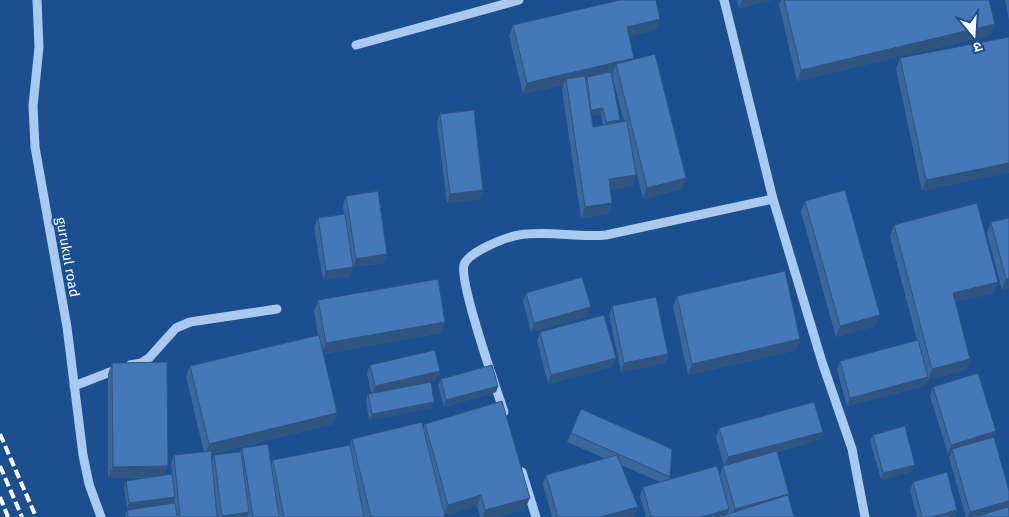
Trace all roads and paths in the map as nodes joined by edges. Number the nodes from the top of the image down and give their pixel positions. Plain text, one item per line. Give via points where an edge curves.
1 (37, 0) edge
2 (519, 0) edge
3 (724, 0) edge
4 (356, 45) dead end
5 (773, 199) junction
6 (277, 309) dead end
7 (74, 386) junction
8 (507, 424) edge
9 (519, 461) edge
10 (101, 517) edge
11 (536, 517) edge
12 (865, 517) edge

1 - 7 street, gurukul road via 39,47 33,106 35,147 67,327
2 - 4 street
3 - 5 street
5 - 8 street via 606,235 518,235 486,247 468,259 464,264 468,295
5 - 12 street via 852,449
6 - 7 street via 190,322 176,328 154,354 141,363
7 - 10 street, gurukul road via 83,455
9 - 11 street

